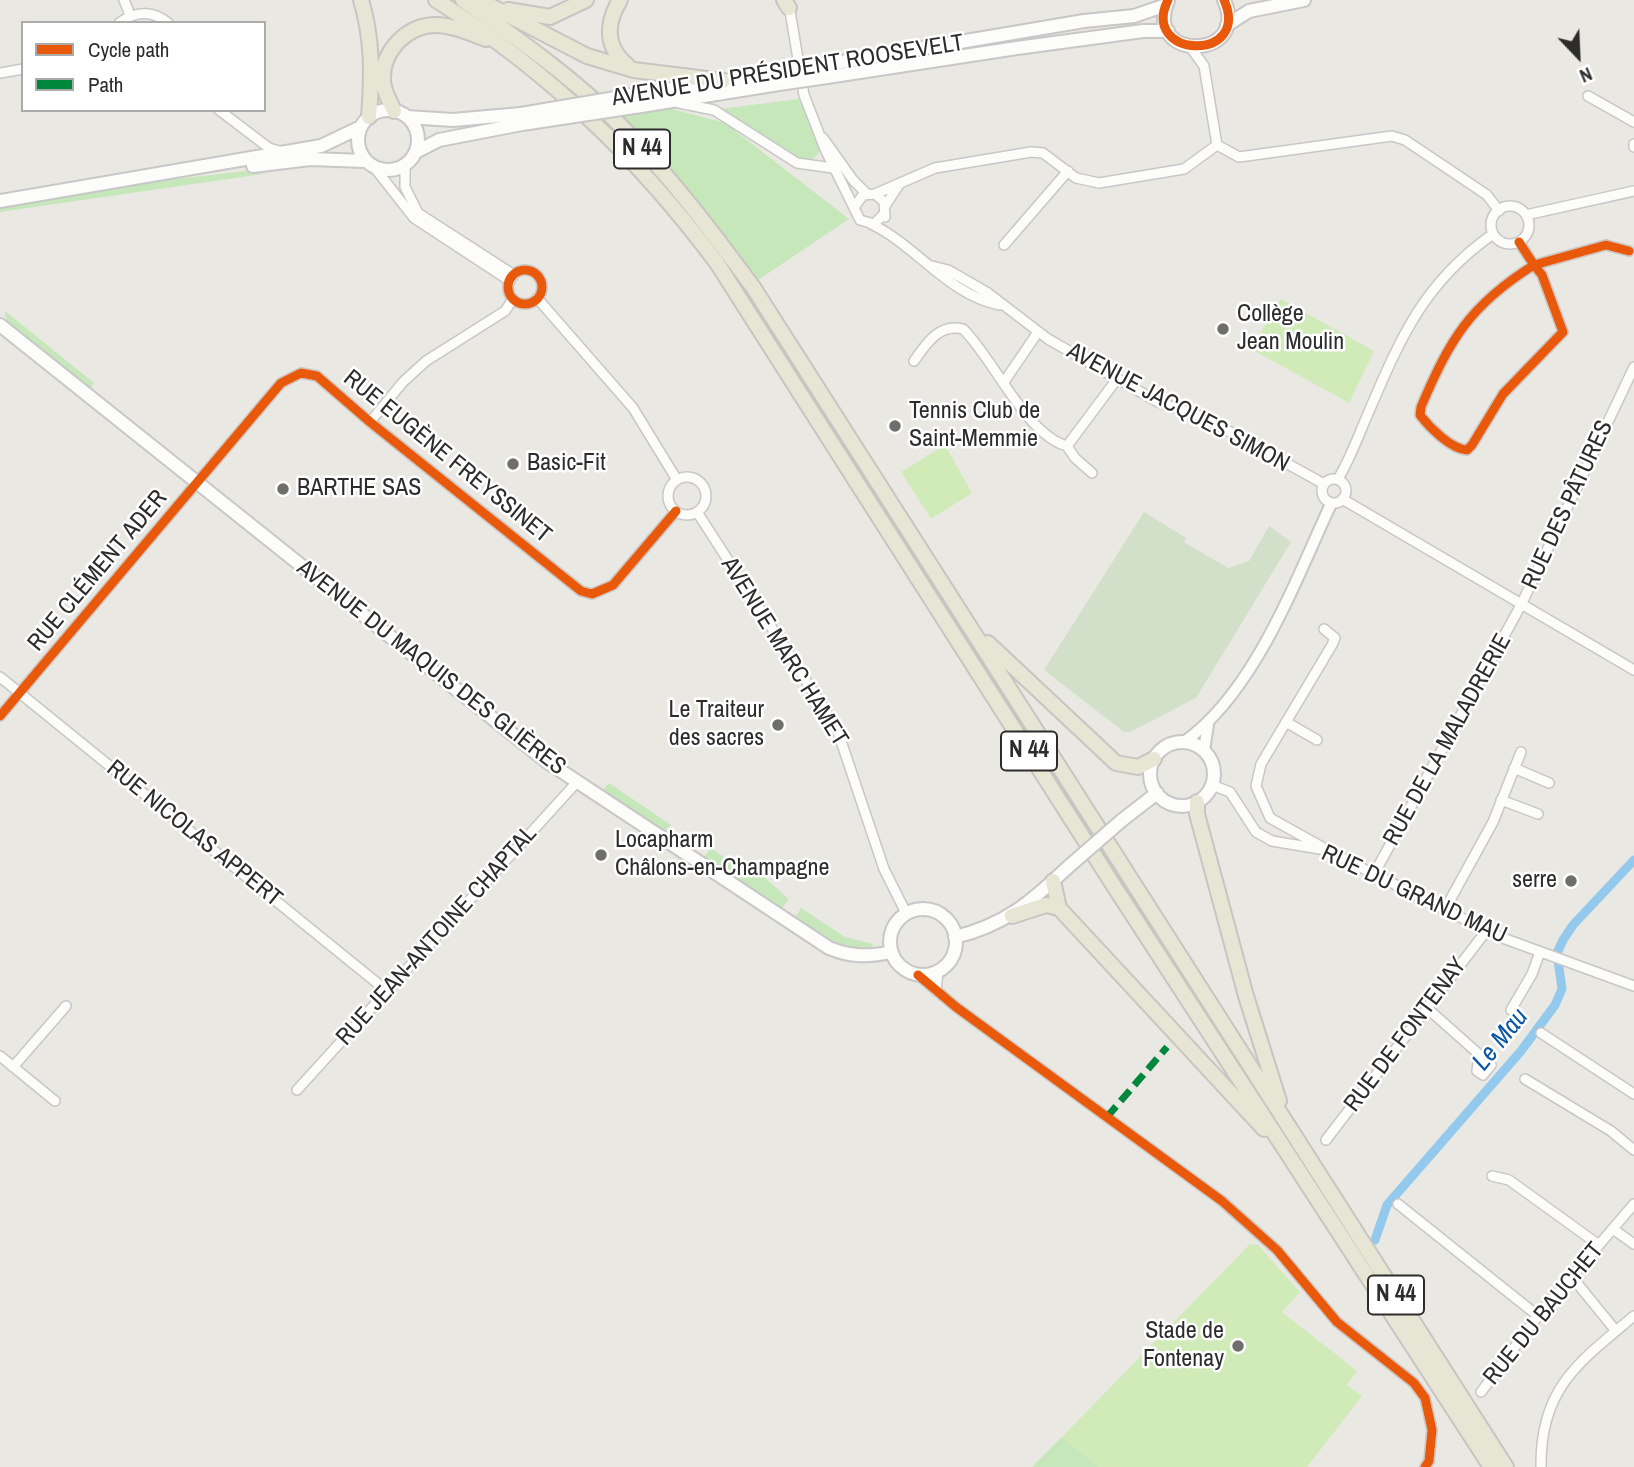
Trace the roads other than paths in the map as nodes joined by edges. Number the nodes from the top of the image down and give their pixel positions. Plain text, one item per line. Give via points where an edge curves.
1 (124, 0) edge
2 (361, 0) edge
3 (436, 0) edge
4 (463, 0) edge
5 (479, 0) edge
6 (586, 0) edge
7 (620, 0) edge
8 (1224, 0) edge
9 (1304, 0) edge
10 (1167, 2) edge
11 (788, 3) edge
12 (494, 8) junction
13 (130, 15) junction
14 (122, 21) edge
15 (165, 21) edge
16 (1227, 25) junction
17 (1168, 31) junction
18 (1213, 43) junction
19 (505, 47) junction
20 (1191, 48) junction
21 (1204, 66) junction
22 (21, 69) edge
23 (634, 70) junction
24 (825, 71) junction
25 (0, 73) edge
26 (778, 78) junction
27 (723, 81) junction
28 (1588, 96) dead end
29 (640, 100) junction
30 (671, 101) junction
31 (222, 112) edge
32 (401, 114) junction
33 (522, 119) junction
34 (365, 122) junction
35 (1634, 122) edge
36 (817, 131) junction
37 (1217, 145) junction
38 (416, 152) junction
39 (284, 153) junction
40 (369, 164) junction
41 (405, 165) junction
42 (833, 168) junction
43 (1068, 171) junction
44 (166, 174) junction
45 (900, 183) junction
46 (1634, 191) edge
47 (871, 194) junction
48 (0, 201) edge
49 (855, 206) junction
50 (885, 210) junction
51 (1499, 211) junction
52 (1526, 215) junction
53 (871, 224) junction
54 (888, 232) junction
55 (1493, 234) junction
56 (1519, 242) junction
57 (1004, 244) dead end
58 (1629, 251) dead end
59 (1534, 265) junction
60 (512, 278) junction
61 (537, 298) junction
62 (513, 299) junction
63 (0, 325) edge
64 (1038, 332) junction
65 (914, 361) dead end
66 (1634, 367) edge
67 (1117, 379) junction
68 (1004, 382) junction
69 (370, 422) junction
70 (1067, 446) junction
71 (1092, 473) dead end
72 (1338, 479) junction
73 (677, 480) junction
74 (198, 483) junction
75 (1324, 484) junction
76 (1344, 500) junction
77 (1331, 504) junction
78 (676, 511) junction
79 (697, 512) junction
80 (1521, 605) junction
81 (963, 617) junction
82 (1324, 629) dead end
83 (1634, 670) edge
84 (0, 677) edge
85 (19, 693) junction
86 (0, 716) edge
87 (1286, 722) junction
88 (1208, 725) junction
89 (1317, 740) dead end
90 (1184, 742) junction
91 (1205, 750) junction
92 (1521, 752) dead end
93 (1154, 759) junction
94 (1514, 768) junction
95 (577, 782) junction
96 (1549, 783) dead end
97 (1212, 785) junction
98 (1157, 793) junction
99 (1501, 800) junction
100 (1197, 802) junction
101 (1538, 814) dead end
102 (1326, 850) junction
103 (1374, 874) junction
104 (1053, 881) junction
105 (1059, 908) junction
106 (1444, 911) junction
107 (906, 913) junction
108 (1012, 916) junction
109 (1487, 930) junction
110 (955, 937) junction
111 (891, 952) junction
112 (1544, 953) junction
113 (938, 971) junction
114 (918, 975) junction
115 (1634, 986) edge
116 (387, 991) junction
117 (936, 991) junction
118 (66, 1006) dead end
119 (1427, 1009) junction
120 (1511, 1010) dead end
121 (1541, 1033) dead end
122 (1479, 1055) dead end
123 (0, 1056) edge
124 (13, 1067) junction
125 (1525, 1079) dead end
126 (297, 1090) dead end
127 (1634, 1094) edge
128 (55, 1101) dead end
129 (1287, 1122) junction
130 (1326, 1140) dead end
131 (1634, 1150) edge
132 (1492, 1176) dead end
133 (1311, 1187) junction
134 (1398, 1204) dead end
135 (1634, 1204) edge
136 (1613, 1229) junction
137 (1634, 1244) edge
138 (1599, 1245) junction
139 (1572, 1277) junction
140 (1538, 1316) junction
141 (1634, 1316) edge
142 (1616, 1331) junction
143 (1481, 1392) dead end
144 (1427, 1464) edge
145 (1491, 1467) edge
146 (1506, 1467) edge
147 (1542, 1467) edge

1 - 13 street
2 - 34 main road via 373,61
3 - 19 main road, N 44
4 - 81 main road, N 44 via 539,54 624,129 705,223 759,297
5 - 12 main road
6 - 12 main road via 550,17
7 - 23 main road via 609,35 616,55
8 - 16 main road
9 - 16 main road via 1249,11
10 - 17 main road via 1164,18
10 - 24 main road, AVENUE DU PRÉSIDENT ROOSEVELT via 1134,16
11 - 36 street via 801,84
12 - 23 main road via 587,55
13 - 14 street
13 - 15 street via 155,15
16 - 18 main road
17 - 20 main road
17 - 24 main road, AVENUE DU PRÉSIDENT ROOSEVELT
18 - 20 main road
18 - 21 street
19 - 32 main road via 450,27 436,25 408,32 390,51 383,79
19 - 133 main road, N 44 via 609,135 665,195 717,263
20 - 21 street
21 - 37 street
22 - 25 street
23 - 27 main road
24 - 26 main road, AVENUE DU PRÉSIDENT ROOSEVELT, bridge
26 - 27 main road, AVENUE DU PRÉSIDENT ROOSEVELT
26 - 30 main road, AVENUE DU PRÉSIDENT ROOSEVELT
27 - 29 main road, AVENUE DU PRÉSIDENT ROOSEVELT
28 - 35 street
29 - 30 main road, AVENUE DU PRÉSIDENT ROOSEVELT
29 - 33 main road, AVENUE DU PRÉSIDENT ROOSEVELT, bridge
30 - 42 street via 715,110 797,163
31 - 39 street via 269,148
32 - 33 main road, AVENUE DU PRÉSIDENT ROOSEVELT via 453,120
32 - 34 main road via 381,111
32 - 38 main road via 417,133
33 - 38 main road, AVENUE DU PRÉSIDENT ROOSEVELT via 439,141
34 - 39 main road via 321,146
34 - 40 main road via 358,145
36 - 42 street
36 - 47 street via 853,180
37 - 43 street via 1184,169 1137,178 1099,183
37 - 51 street via 1239,157 1392,136 1487,195
38 - 41 main road
39 - 44 main road
40 - 41 main road via 390,170
40 - 44 main road via 310,159 200,174
40 - 60 street via 414,218
41 - 60 street via 405,187 418,213
42 - 49 street
43 - 45 street via 1043,153 1031,152 944,166
43 - 57 street
44 - 48 main road
45 - 47 street
45 - 50 street
46 - 52 street
47 - 49 street via 859,198
47 - 50 street
49 - 53 street via 860,220
50 - 53 street via 880,220
50 - 54 street
51 - 52 street via 1510,206
51 - 55 street via 1492,221
52 - 56 street via 1529,227
53 - 54 street, AVENUE JACQUES SIMON
54 - 64 street, AVENUE JACQUES SIMON via 953,283 1000,305
55 - 56 street via 1507,244
55 - 72 street via 1433,286 1410,321
56 - 59 street
58 - 59 street via 1606,246
59 - 59 street via 1563,332 1503,394 1472,445 1460,449 1426,423 1421,408 1451,341 1478,307
60 - 61 street via 524,270 539,277 542,288
60 - 62 street via 509,290
61 - 62 street via 528,303
61 - 73 street via 632,408
62 - 69 street via 505,311 426,361
63 - 74 main road, AVENUE DU MAQUIS DES GLIÈRES
64 - 67 street, AVENUE JACQUES SIMON
64 - 68 street
65 - 68 street via 931,339 955,327 969,334
66 - 80 street, RUE DES PÂTURES
67 - 70 street
67 - 75 street, AVENUE JACQUES SIMON via 1158,402 1203,416
68 - 70 street via 1054,442
69 - 74 street, RUE EUGÈNE FREYSSINET via 317,376 301,373 281,383
69 - 78 street, RUE EUGÈNE FREYSSINET via 580,591 592,594 613,585
70 - 71 street
72 - 75 street via 1330,478
72 - 76 street
73 - 78 street via 668,495
73 - 79 street via 694,478 703,486 705,503
74 - 85 street, RUE CLÉMENT ADER
74 - 95 main road, AVENUE DU MAQUIS DES GLIÈRES
75 - 77 street
76 - 77 street
76 - 80 street
77 - 88 street via 1284,608
78 - 79 street
79 - 107 street, AVENUE MARC HAMET via 837,729 884,869
80 - 83 street
80 - 103 street, RUE DE LA MALADRERIE
81 - 93 main road via 1116,763 1138,766
81 - 129 main road, N 44
82 - 87 street via 1335,638
84 - 85 street, RUE NICOLAS APPERT
85 - 86 street, RUE CLÉMENT ADER
85 - 116 street, RUE NICOLAS APPERT
87 - 89 street
87 - 102 street via 1258,770 1258,792 1277,824
88 - 90 street
88 - 91 street
90 - 91 main road
90 - 93 main road via 1168,745
91 - 97 main road via 1214,767
92 - 94 street
93 - 98 main road via 1150,777
94 - 96 street
94 - 99 street
95 - 111 main road, AVENUE DU MAQUIS DES GLIÈRES via 829,948 869,957
95 - 116 street, RUE JEAN-ANTOINE CHAPTAL
97 - 100 main road
97 - 102 street, RUE DU GRAND MAU via 1230,792 1256,832 1272,841
98 - 100 main road via 1180,806
98 - 104 main road, bridge
99 - 101 street
99 - 106 street
100 - 129 main road via 1246,996
102 - 103 street, RUE DU GRAND MAU
103 - 106 street, RUE DU GRAND MAU
104 - 105 main road
104 - 108 main road
105 - 108 main road via 1046,905
105 - 133 main road via 1251,1113
106 - 109 street, RUE DU GRAND MAU
107 - 110 main road via 937,912
107 - 111 main road via 890,934
108 - 110 main road
109 - 112 street, RUE DU GRAND MAU
109 - 119 street, RUE DE FONTENAY
110 - 113 main road via 952,957
111 - 114 main road via 901,967
112 - 115 street, RUE DU GRAND MAU
112 - 120 street
113 - 114 main road
113 - 117 street
114 - 117 street
116 - 126 street, RUE JEAN-ANTOINE CHAPTAL
117 - 144 street via 1222,1201 1278,1250 1337,1322 1414,1383 1425,1398 1432,1430
118 - 124 street
119 - 122 street
119 - 130 street, RUE DE FONTENAY
121 - 127 street
123 - 124 street
124 - 128 street
125 - 131 street
129 - 146 main road, N 44
132 - 138 street via 1509,1180
133 - 145 main road, N 44
134 - 140 street
135 - 136 street, RUE DU BAUCHET
136 - 137 street
136 - 138 street, RUE DU BAUCHET
138 - 139 street, RUE DU BAUCHET
139 - 140 street, RUE DU BAUCHET
139 - 142 street
140 - 143 street, RUE DU BAUCHET
141 - 142 street
142 - 147 street via 1572,1368 1552,1401 1541,1441

